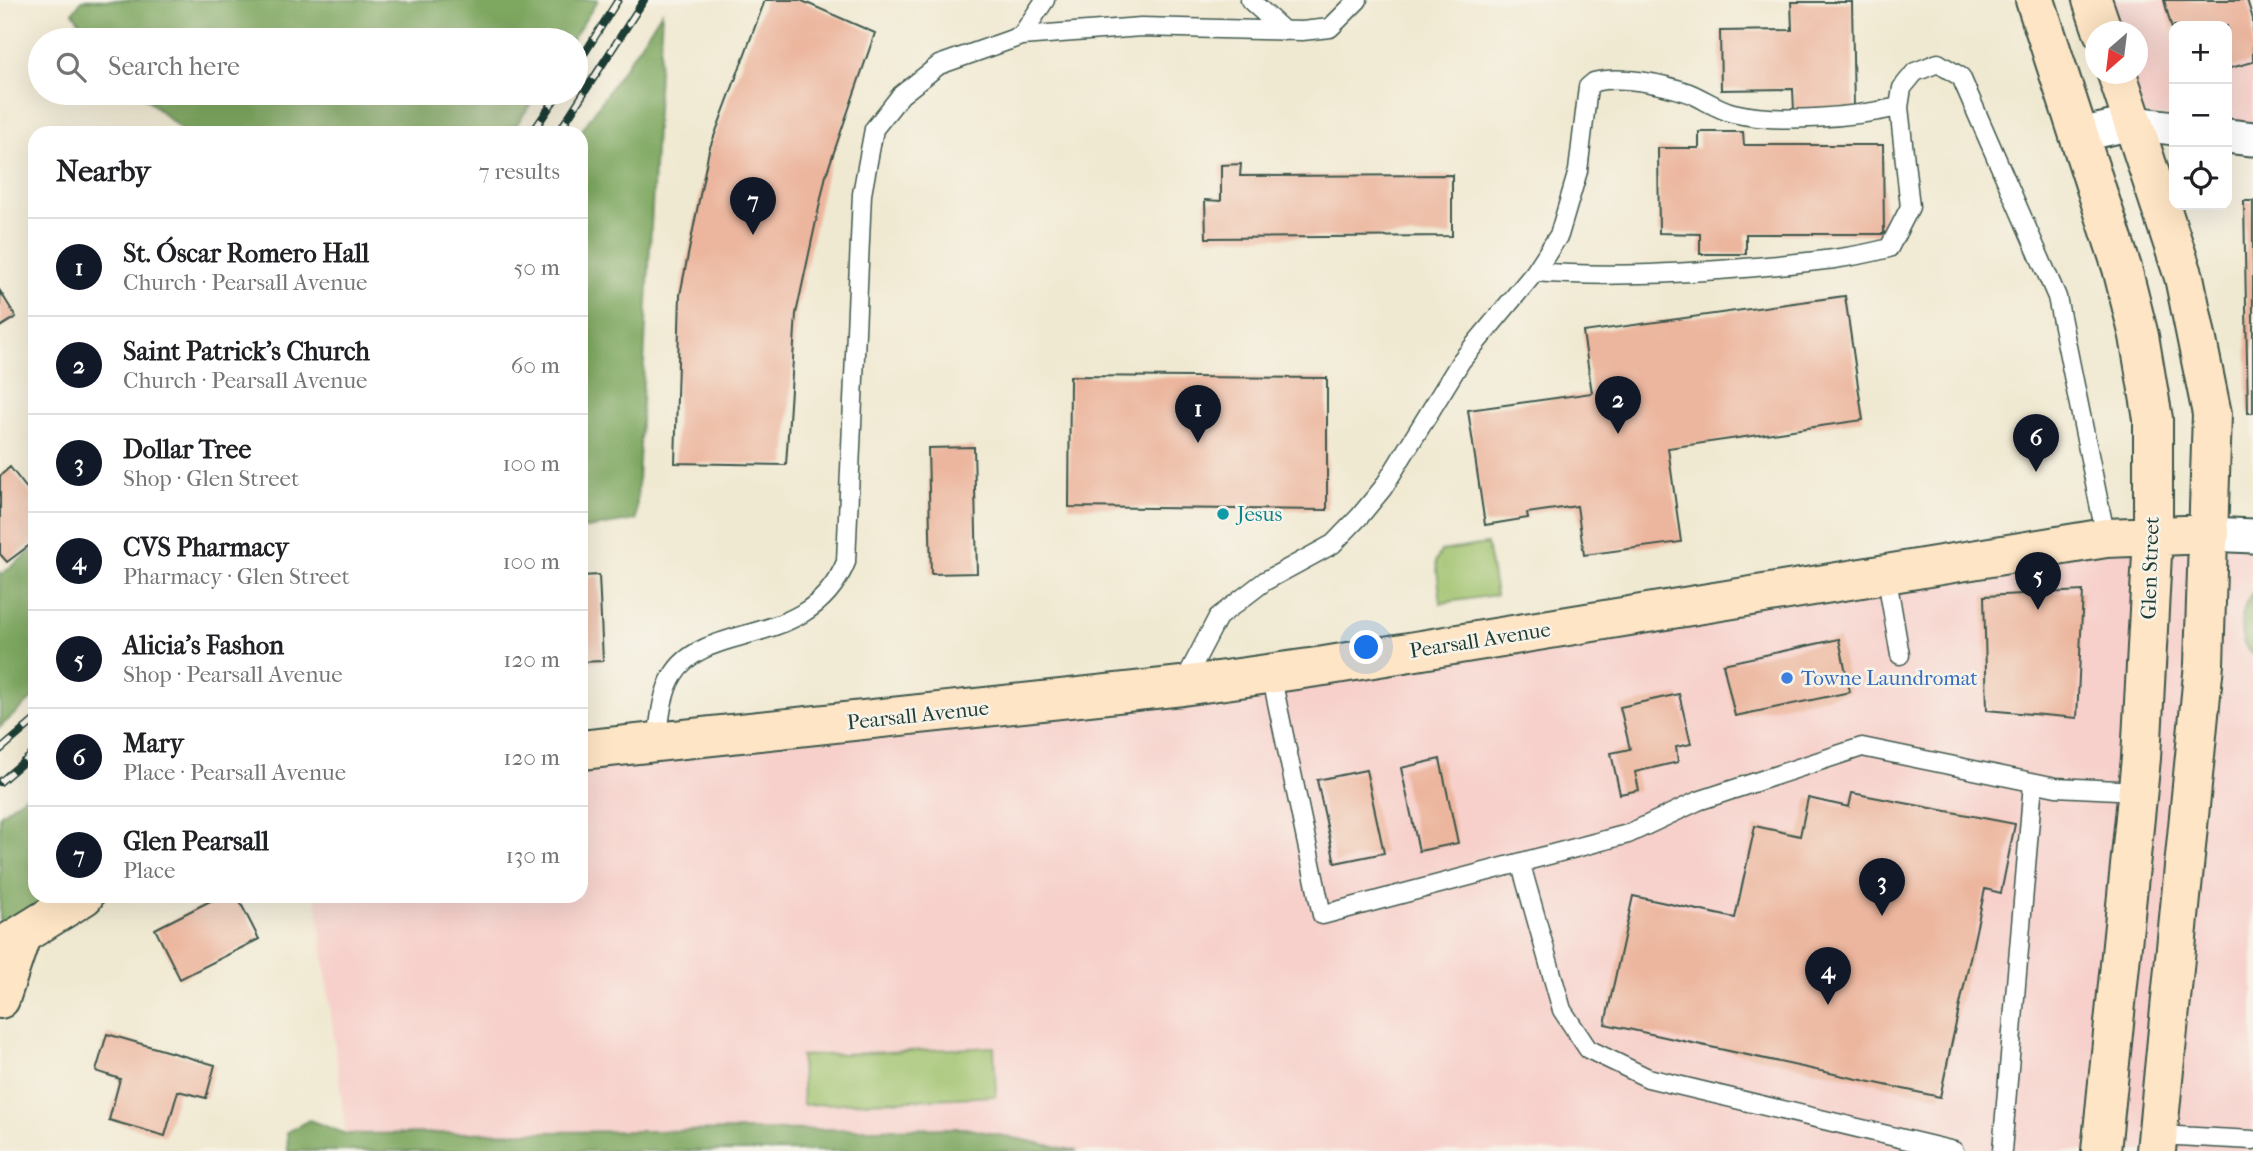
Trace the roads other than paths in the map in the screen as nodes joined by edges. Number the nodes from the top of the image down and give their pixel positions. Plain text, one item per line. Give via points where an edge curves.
1 (1045, 0) edge
2 (1250, 0) edge
3 (1358, 0) edge
4 (2035, 0) edge
5 (2092, 0) edge
6 (2099, 21) edge
7 (1284, 31) junction
8 (1021, 36) junction
9 (2120, 84) edge
10 (1899, 107) junction
11 (2133, 123) junction
12 (2169, 127) edge
13 (2079, 135) junction
14 (2232, 136) edge
15 (2253, 139) edge
16 (1535, 272) junction
17 (2210, 534) junction
18 (2153, 536) junction
19 (2253, 536) edge
20 (2106, 538) junction
21 (1886, 573) junction
22 (1899, 655) dead end
23 (1271, 674) junction
24 (1182, 686) junction
25 (657, 743) junction
26 (588, 749) edge
27 (2033, 783) junction
28 (2138, 790) junction
29 (1521, 865) junction
30 (73, 903) edge
31 (11, 942) edge
32 (0, 999) edge
33 (2253, 1140) edge
34 (2157, 1143) edge
35 (1954, 1151) edge
36 (2002, 1151) edge
37 (2101, 1151) edge

1 - 8 lane
2 - 7 lane
3 - 7 lane via 1330,28
4 - 13 main road, Glen Street
5 - 6 main road
7 - 8 lane via 1141,27
8 - 25 lane via 939,65 901,95 874,129 862,194 846,562 839,578 813,608 783,624 684,660 668,684
9 - 11 main road
10 - 16 lane via 1910,206 1889,248 1855,257 1713,271 1592,276
10 - 16 lane via 1863,115 1758,117 1650,84 1601,80 1588,87 1578,171 1559,235
10 - 20 lane via 1902,88 1915,72 1938,63 1961,77 2057,297
11 - 12 street
11 - 13 street
11 - 17 main road via 2184,277 2212,414
13 - 18 main road, Glen Street via 2139,336 2153,419
14 - 15 street
16 - 24 lane via 1461,361 1383,488 1360,516 1333,544 1265,581 1218,617
17 - 18 main road, Pearsall Avenue
17 - 19 street
17 - 34 main road via 2204,664
18 - 20 main road, Pearsall Avenue
18 - 28 main road, Glen Street
20 - 21 main road, Pearsall Avenue
21 - 22 lane
21 - 23 main road, Pearsall Avenue
23 - 24 main road, Pearsall Avenue
23 - 29 lane via 1322,915
24 - 25 main road, Pearsall Avenue
25 - 26 main road, Pearsall Avenue
27 - 28 lane
27 - 29 lane via 1861,747 1698,801 1628,834
27 - 36 lane
28 - 37 main road, Glen Street
29 - 35 lane via 1562,1010 1588,1049 1648,1078
30 - 31 main road
31 - 32 main road
33 - 34 lane

